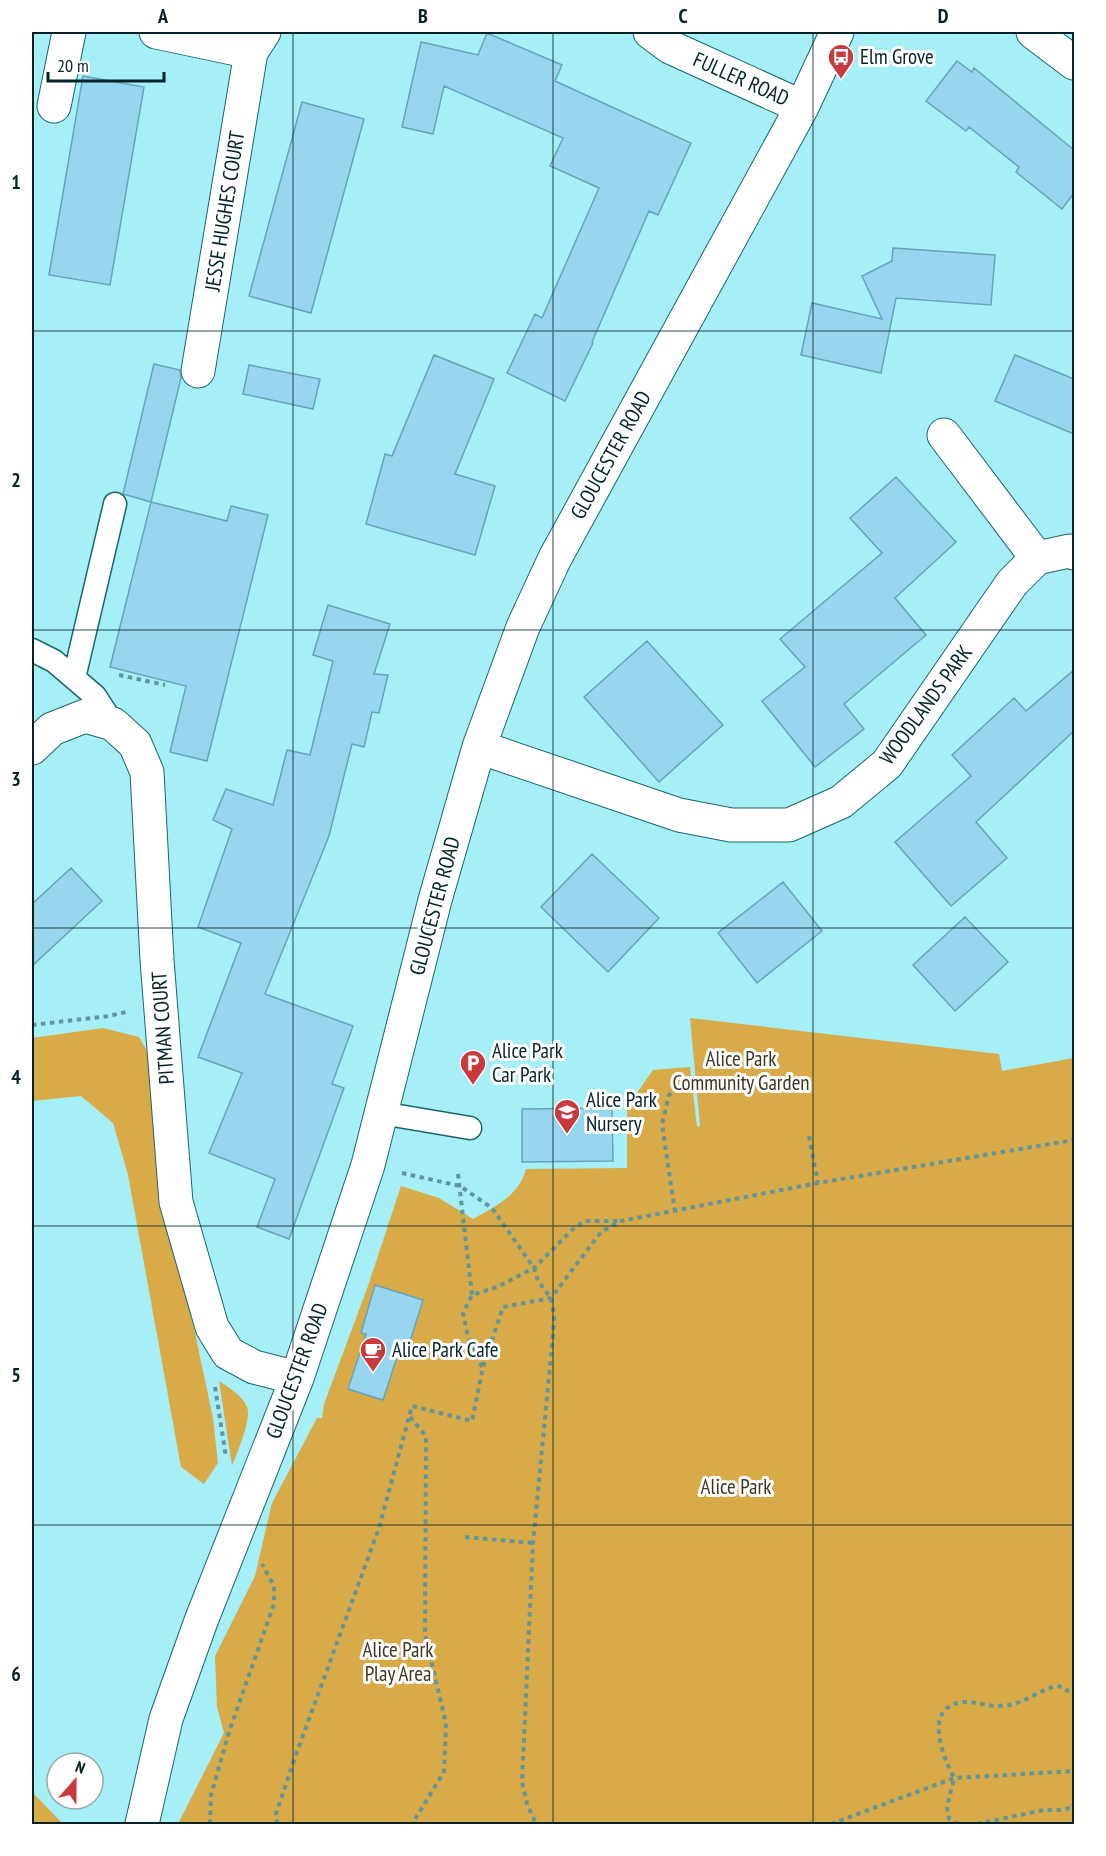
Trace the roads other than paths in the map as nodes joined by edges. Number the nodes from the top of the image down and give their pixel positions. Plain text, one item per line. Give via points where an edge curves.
1 (69, 32) edge
2 (156, 32) edge
3 (650, 32) edge
4 (837, 32) edge
5 (1033, 32) edge
6 (257, 42) edge
7 (1074, 63) edge
8 (54, 106) dead end
9 (802, 107) junction
10 (198, 371) dead end
11 (944, 435) dead end
12 (114, 504) dead end
13 (1074, 553) edge
14 (1037, 558) junction
15 (32, 650) edge
16 (74, 678) junction
17 (113, 724) junction
18 (479, 747) junction
19 (32, 748) edge
20 (381, 1113) junction
21 (470, 1128) dead end
22 (297, 1378) junction
23 (142, 1824) edge

1 - 8 street
2 - 6 street, JESSE HUGHES COURT
3 - 9 street, FULLER ROAD via 670,47
4 - 9 street, GLOUCESTER ROAD
5 - 7 street
6 - 10 street, JESSE HUGHES COURT
9 - 18 street, GLOUCESTER ROAD via 555,558 523,627
11 - 14 street
12 - 16 lane
13 - 14 street
14 - 18 street, WOODLANDS PARK via 1012,583 887,764 842,802 789,825 731,825 679,815
15 - 16 lane via 54,661
16 - 17 lane via 95,696
17 - 19 street, PITMAN COURT via 85,716 52,729
17 - 22 street, PITMAN COURT via 135,744 147,772 157,960 179,1213 212,1327 228,1353 254,1367
18 - 20 street, GLOUCESTER ROAD
20 - 21 lane
20 - 22 street, GLOUCESTER ROAD via 368,1165
22 - 23 street, GLOUCESTER ROAD via 166,1719

